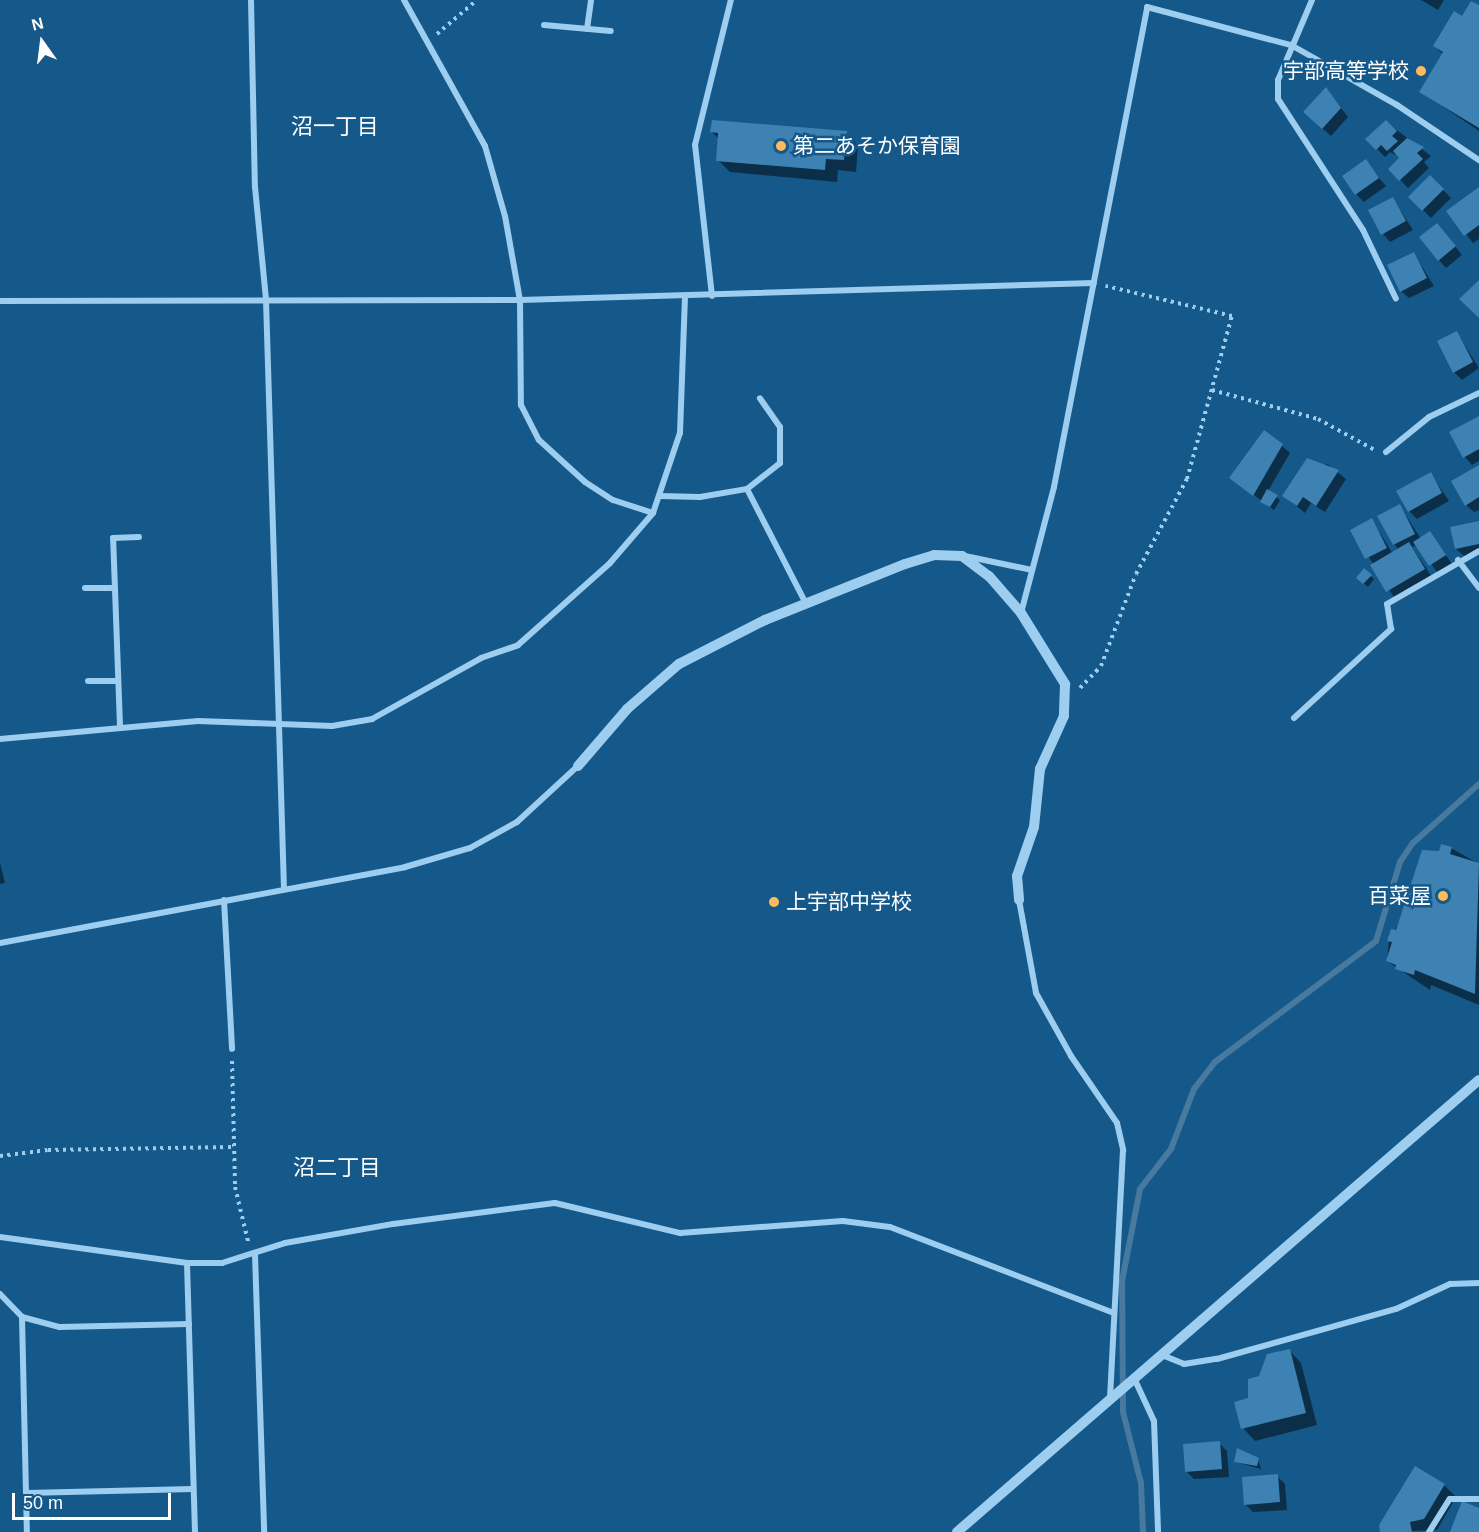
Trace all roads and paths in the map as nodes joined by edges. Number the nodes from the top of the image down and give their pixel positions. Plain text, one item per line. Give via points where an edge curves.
1 (251, 0) edge
2 (404, 0) edge
3 (477, 0) edge
4 (591, 0) edge
5 (731, 0) edge
6 (1312, 0) edge
7 (544, 25) dead end
8 (587, 29) junction
9 (611, 31) dead end
10 (428, 42) junction
11 (1290, 45) junction
12 (1479, 160) edge
13 (1094, 283) junction
14 (684, 296) junction
15 (712, 296) junction
16 (1396, 299) dead end
17 (267, 300) junction
18 (520, 300) junction
19 (0, 301) edge
20 (1212, 390) junction
21 (1479, 393) edge
22 (760, 398) dead end
23 (1386, 452) joint
24 (747, 489) junction
25 (660, 496) junction
26 (653, 513) junction
27 (139, 537) dead end
28 (1479, 551) edge
29 (962, 556) junction
30 (1458, 560) junction
31 (1032, 570) junction
32 (85, 588) dead end
33 (115, 588) junction
34 (1479, 588) edge
35 (806, 604) junction
36 (1021, 613) junction
37 (88, 681) dead end
38 (118, 681) junction
39 (1067, 701) junction
40 (1294, 718) dead end
41 (279, 721) junction
42 (120, 726) junction
43 (0, 739) edge
44 (578, 766) joint
45 (284, 889) junction
46 (224, 900) junction
47 (1019, 900) joint
48 (0, 943) edge
49 (232, 1049) joint
50 (1479, 1080) edge
51 (233, 1147) junction
52 (0, 1156) edge
53 (0, 1237) edge
54 (255, 1255) junction
55 (186, 1263) junction
56 (1479, 1283) edge
57 (0, 1294) edge
58 (1111, 1312) junction
59 (22, 1317) junction
60 (189, 1324) junction
61 (1161, 1355) junction
62 (1134, 1378) junction
63 (1110, 1399) junction
64 (193, 1488) junction
65 (26, 1493) junction
66 (1479, 1499) edge
67 (27, 1532) edge
68 (195, 1532) edge
69 (264, 1532) edge
70 (957, 1532) edge
71 (1158, 1532) edge
72 (1430, 1532) edge

1 - 17 street via 255,187
2 - 10 street
3 - 10 path
4 - 8 street
5 - 15 street via 694,145
6 - 11 street
7 - 8 street
8 - 9 street
10 - 18 street via 485,146 506,216
11 - 12 street via 1397,105
11 - 13 street via 1147,7
11 - 16 street via 1278,80 1282,109 1363,230
13 - 15 street
13 - 20 path via 1232,316
13 - 31 street
14 - 15 street
14 - 18 street
14 - 25 street via 680,433
17 - 18 street
17 - 19 street
17 - 41 street
18 - 26 street via 521,405 539,440 585,482 613,500
20 - 23 path via 1318,419
20 - 39 path via 1187,479 1136,574 1101,666
21 - 23 street via 1429,417
22 - 24 street via 780,427 784,453 780,463
24 - 25 street via 700,497
24 - 35 street
25 - 26 street
26 - 41 street via 610,563 518,645 481,658 372,719 332,726
27 - 33 street via 113,538
28 - 30 street
29 - 31 street via 986,557
29 - 35 street via 934,555
29 - 36 street via 989,576
30 - 34 street
30 - 40 street via 1387,604 1391,629
31 - 36 street
32 - 33 street
33 - 38 street
35 - 44 street via 679,664 627,709
36 - 39 street via 1053,660
37 - 38 street
38 - 42 street
39 - 47 street via 1040,769 1034,827 1017,876
41 - 42 street
41 - 45 street
42 - 43 street
44 - 45 street via 517,822 470,848
45 - 46 street
46 - 48 street
46 - 49 street
47 - 58 street via 1036,993 1071,1056 1117,1123 1124,1150
49 - 51 path
50 - 61 street
51 - 52 path via 48,1150
51 - 54 path via 241,1221
53 - 55 street
54 - 55 street
54 - 58 street via 285,1243 393,1224 555,1203 680,1233 843,1221 890,1227
54 - 69 street
55 - 60 street
56 - 61 street via 1450,1284 1396,1309 1217,1359 1184,1364
57 - 59 street
58 - 63 street
59 - 60 street via 60,1327
59 - 65 street
60 - 64 street
61 - 62 street
62 - 63 street
62 - 71 street via 1154,1421
63 - 70 street
64 - 65 street
64 - 68 street
65 - 67 street
66 - 72 street via 1450,1499

